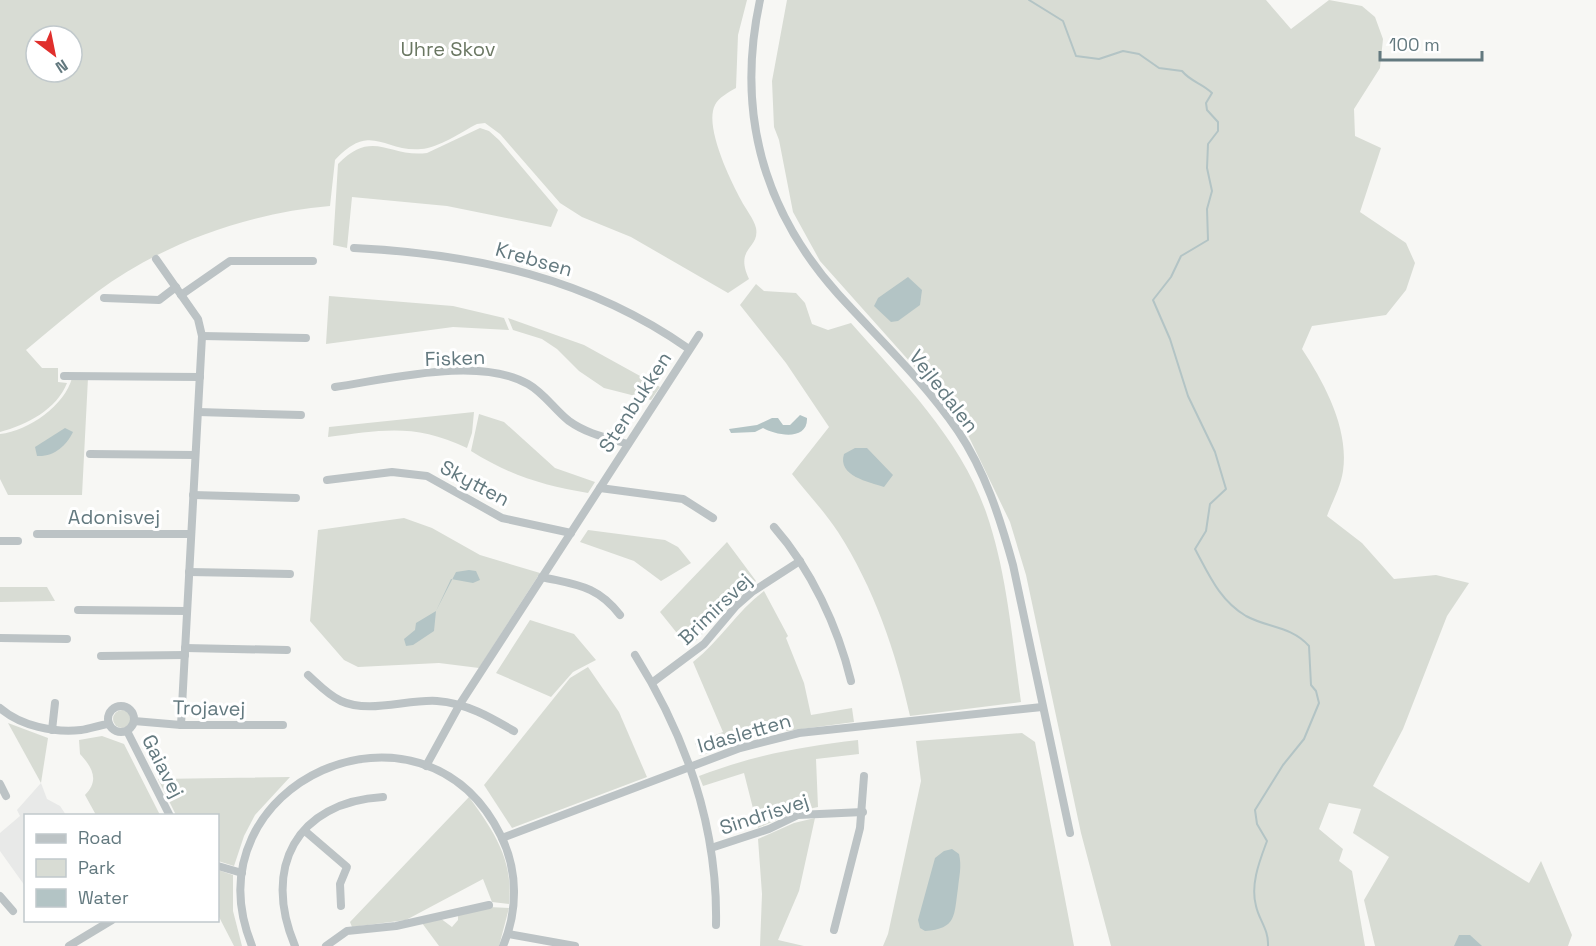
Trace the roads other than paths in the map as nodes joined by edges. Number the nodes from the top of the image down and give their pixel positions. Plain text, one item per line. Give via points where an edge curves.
1 (760, 0) edge
2 (354, 248) dead end
3 (156, 260) dead end
4 (313, 261) dead end
5 (178, 291) junction
6 (104, 298) dead end
7 (699, 335) dead end
8 (202, 336) junction
9 (306, 338) dead end
10 (689, 349) junction
11 (64, 376) dead end
12 (200, 376) junction
13 (335, 387) dead end
14 (198, 412) junction
15 (301, 415) dead end
16 (628, 444) junction
17 (90, 454) dead end
18 (195, 455) junction
19 (327, 480) dead end
20 (600, 488) junction
21 (193, 495) junction
22 (296, 498) dead end
23 (713, 518) dead end
24 (774, 527) dead end
25 (571, 533) junction
26 (37, 534) dead end
27 (191, 534) junction
28 (0, 541) edge
29 (18, 541) dead end
30 (800, 561) junction
31 (189, 572) junction
32 (290, 573) dead end
33 (542, 577) junction
34 (78, 610) dead end
35 (187, 610) junction
36 (620, 615) dead end
37 (0, 638) edge
38 (67, 639) dead end
39 (287, 650) dead end
40 (185, 652) junction
41 (101, 656) dead end
42 (635, 656) dead end
43 (308, 675) dead end
44 (851, 681) dead end
45 (653, 682) junction
46 (55, 703) dead end
47 (460, 704) junction
48 (1042, 707) junction
49 (0, 708) edge
50 (134, 721) junction
51 (109, 724) junction
52 (181, 725) junction
53 (283, 725) dead end
54 (52, 730) junction
55 (127, 731) junction
56 (514, 731) dead end
57 (426, 766) junction
58 (691, 766) junction
59 (864, 776) dead end
60 (0, 784) edge
61 (6, 795) dead end
62 (383, 797) dead end
63 (863, 812) junction
64 (169, 814) edge
65 (305, 831) junction
66 (1070, 833) dead end
67 (502, 838) junction
68 (711, 848) junction
69 (219, 866) edge
70 (242, 873) junction
71 (0, 896) edge
72 (489, 905) dead end
73 (341, 906) dead end
74 (13, 911) dead end
75 (110, 922) edge
76 (716, 925) dead end
77 (834, 930) dead end
78 (508, 934) junction
79 (69, 946) edge
80 (252, 946) edge
81 (295, 946) edge
82 (326, 946) edge
83 (503, 946) edge
84 (561, 946) edge
85 (575, 946) edge

1 - 48 street, Vejledalen via 750,92 758,146 773,195 818,270 935,400 977,463 1013,565
2 - 10 street, Krebsen via 455,256 517,269 589,294
3 - 5 street
4 - 5 street via 230,261
5 - 6 street via 159,300
5 - 8 street via 198,319
7 - 10 street, Stenbukken
8 - 9 street
8 - 12 street
10 - 16 street, Stenbukken
11 - 12 street
12 - 14 street
13 - 16 street, Fisken via 455,371 498,373 531,385 582,430
14 - 15 street
14 - 18 street
16 - 20 street, Stenbukken
17 - 18 street
18 - 21 street
19 - 25 street, Skytten via 392,472 418,474 502,518
20 - 23 street via 683,499
20 - 25 street, Stenbukken
21 - 22 street
21 - 27 street
24 - 30 street
25 - 33 street, Stenbukken
26 - 27 street, Adonisvej
27 - 31 street
28 - 29 street
30 - 44 street via 828,616
30 - 45 street, Brimirsvej via 752,592 704,644
31 - 32 street
31 - 35 street
33 - 36 street via 580,584 600,594
33 - 47 street, Stenbukken
34 - 35 street
35 - 40 street
37 - 38 street
39 - 40 street
40 - 41 street
40 - 52 street
42 - 45 street
43 - 47 street via 330,695 351,705 413,701
45 - 58 street
46 - 54 street
47 - 56 street
47 - 57 street, Stenbukken
48 - 58 street, Idasletten via 799,733
48 - 66 street, Vejledalen
49 - 54 street via 26,723
50 - 51 street via 131,710 119,706 110,713
50 - 52 street, Trojavej
50 - 55 street
51 - 54 street via 84,730
51 - 55 street via 118,732
52 - 53 street, Trojavej
55 - 64 street, Gaiavej
57 - 67 street via 469,792
57 - 70 street via 366,757 312,773 292,787 264,817
58 - 67 street, Idasletten
58 - 68 street, Sindrisvej
59 - 63 street
60 - 61 street
62 - 65 street via 347,802 330,809
63 - 68 street, Sindrisvej via 798,815
63 - 77 street via 850,878
65 - 73 street via 347,867 340,884
65 - 81 street via 291,850 282,886 281,902
67 - 78 street via 513,883
68 - 76 street, Sindrisvej
69 - 70 street
70 - 80 street via 242,914
71 - 74 street
72 - 82 street via 396,926 347,932
75 - 79 street
78 - 83 street
78 - 84 street
84 - 85 street

